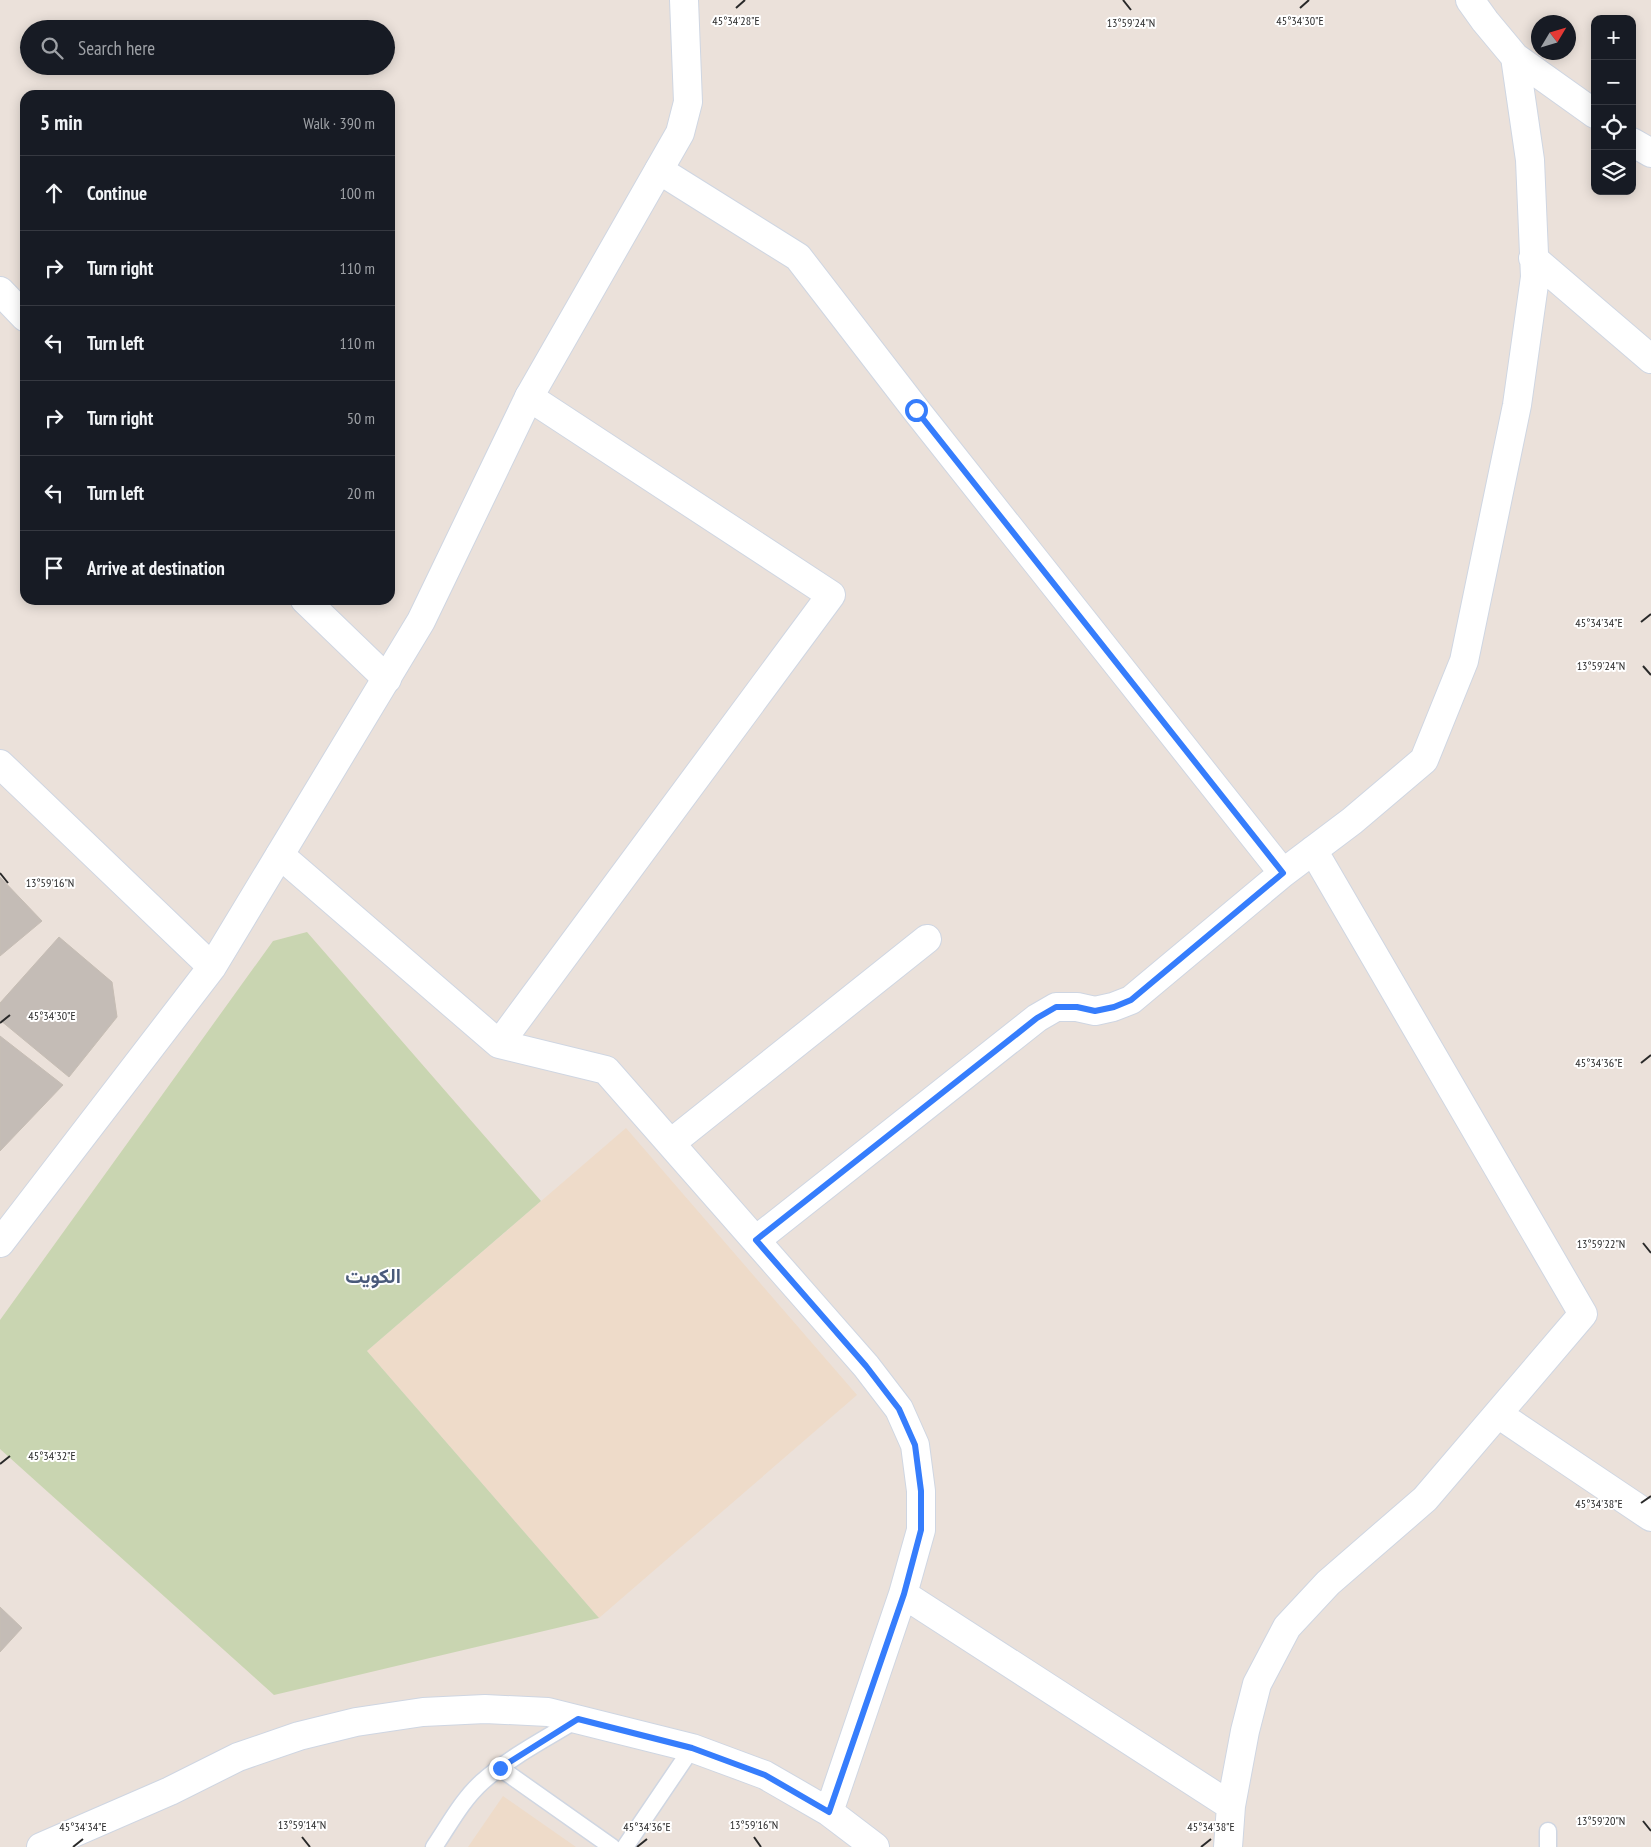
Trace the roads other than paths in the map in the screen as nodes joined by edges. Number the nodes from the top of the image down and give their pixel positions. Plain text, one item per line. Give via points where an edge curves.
1 (684, 0) edge
2 (1470, 0) edge
3 (1515, 57) junction
4 (1591, 111) edge
5 (1636, 144) edge
6 (1651, 153) edge
7 (659, 170) junction
8 (1533, 258) junction
9 (0, 291) edge
10 (20, 312) edge
11 (1651, 359) edge
12 (529, 397) junction
13 (310, 605) edge
14 (387, 678) junction
15 (0, 764) edge
16 (1313, 850) junction
17 (280, 855) junction
18 (1283, 873) junction
19 (927, 940) dead end
20 (212, 967) junction
21 (499, 1044) junction
22 (671, 1143) junction
23 (756, 1240) junction
24 (0, 1242) edge
25 (1498, 1414) junction
26 (1651, 1517) edge
27 (904, 1594) junction
28 (578, 1719) junction
29 (692, 1748) junction
30 (500, 1768) junction
31 (1231, 1806) junction
32 (829, 1812) junction
33 (41, 1847) edge
34 (434, 1847) edge
35 (612, 1847) edge
36 (625, 1847) edge
37 (875, 1847) edge
38 (1228, 1847) edge

1 - 7 street via 688,102 680,133
2 - 3 street
3 - 4 street
3 - 8 street via 1530,160
5 - 6 street
7 - 12 street
7 - 18 street via 798,257
8 - 11 street
8 - 16 street via 1535,278 1517,405 1464,661 1424,760 1352,822
9 - 10 street
12 - 14 street via 422,621
12 - 21 street via 832,596
13 - 14 street
14 - 17 street
15 - 20 street
16 - 18 street
16 - 25 street via 1583,1314
17 - 20 street
17 - 21 street
18 - 23 street via 1131,1000 1095,1011 1056,1007 1037,1018
19 - 22 street
20 - 24 street
21 - 22 street via 606,1070
22 - 23 street
23 - 27 street via 866,1366 899,1409 915,1445 921,1491 921,1530
25 - 26 street
25 - 31 street via 1425,1499 1328,1583 1287,1627 1257,1684
27 - 31 street
27 - 32 street
28 - 29 street
28 - 30 lane
28 - 33 street via 548,1712 485,1709 423,1712 347,1724 238,1757 170,1792
29 - 32 street via 765,1775
29 - 36 lane
30 - 34 lane via 464,1802
30 - 35 lane
31 - 38 street
32 - 37 street

